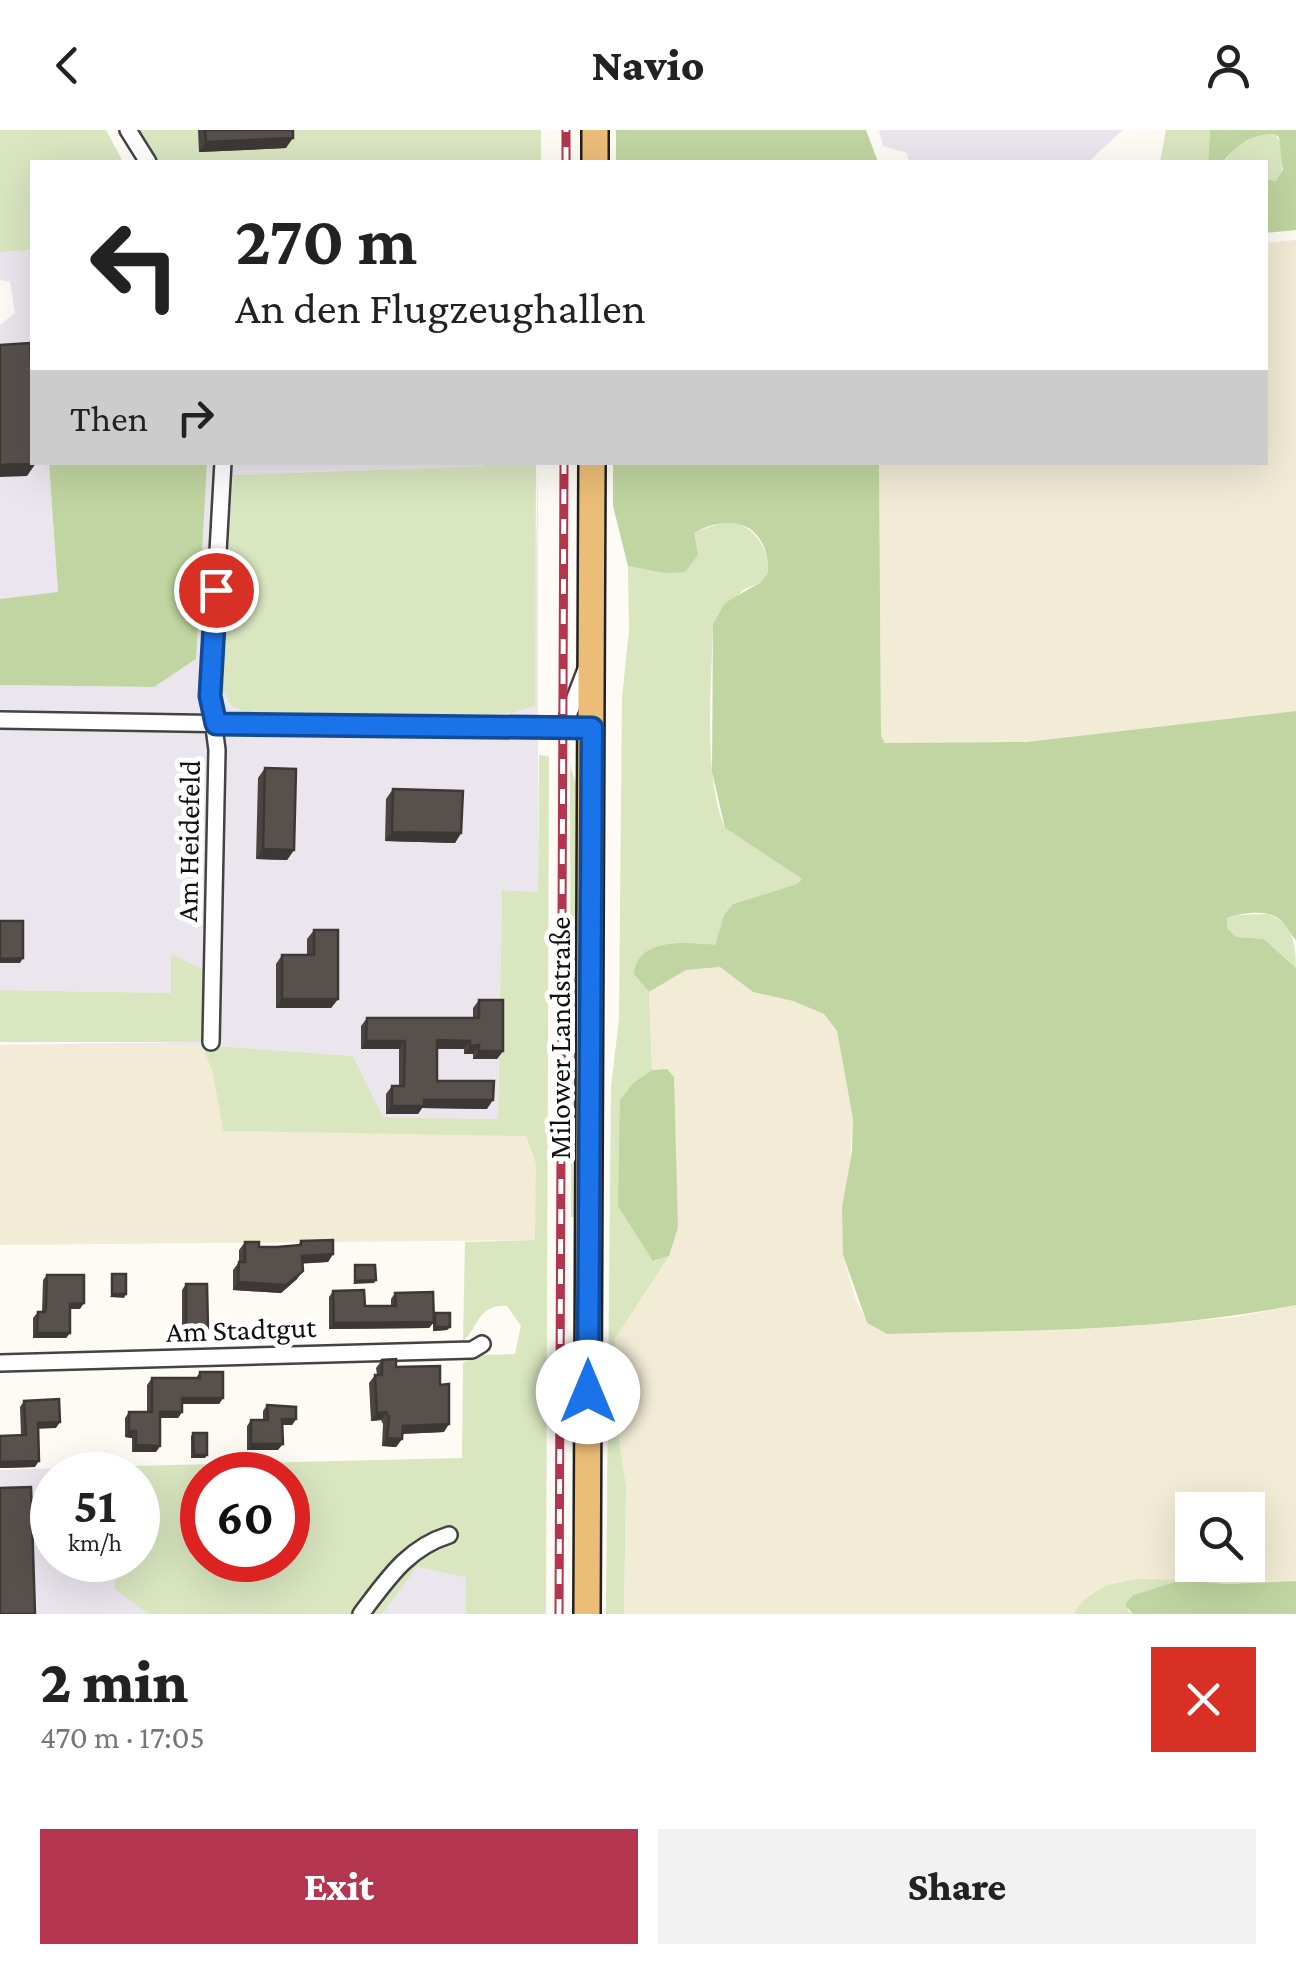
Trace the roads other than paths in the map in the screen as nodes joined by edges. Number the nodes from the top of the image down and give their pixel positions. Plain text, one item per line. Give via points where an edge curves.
1 (128, 130) edge
2 (595, 130) edge
3 (147, 160) edge
4 (595, 160) edge
5 (223, 465) edge
6 (592, 465) edge
7 (592, 656) junction
8 (0, 720) edge
9 (216, 724) junction
10 (592, 728) junction
11 (563, 729) junction
12 (211, 1042) dead end
13 (482, 1344) dead end
14 (0, 1363) edge
15 (449, 1534) dead end
16 (361, 1614) edge
17 (587, 1614) edge

1 - 3 street
2 - 4 main road
5 - 9 street, Am Heidefeld via 210,696
6 - 7 main road, Milower Landstraße
7 - 10 main road, Milower Landstraße
7 - 11 street
8 - 9 street
9 - 11 street
9 - 12 street, Am Heidefeld
10 - 11 street
10 - 17 main road, Milower Landstraße
13 - 14 street, Am Stadtgut via 472,1350
15 - 16 street via 404,1558

